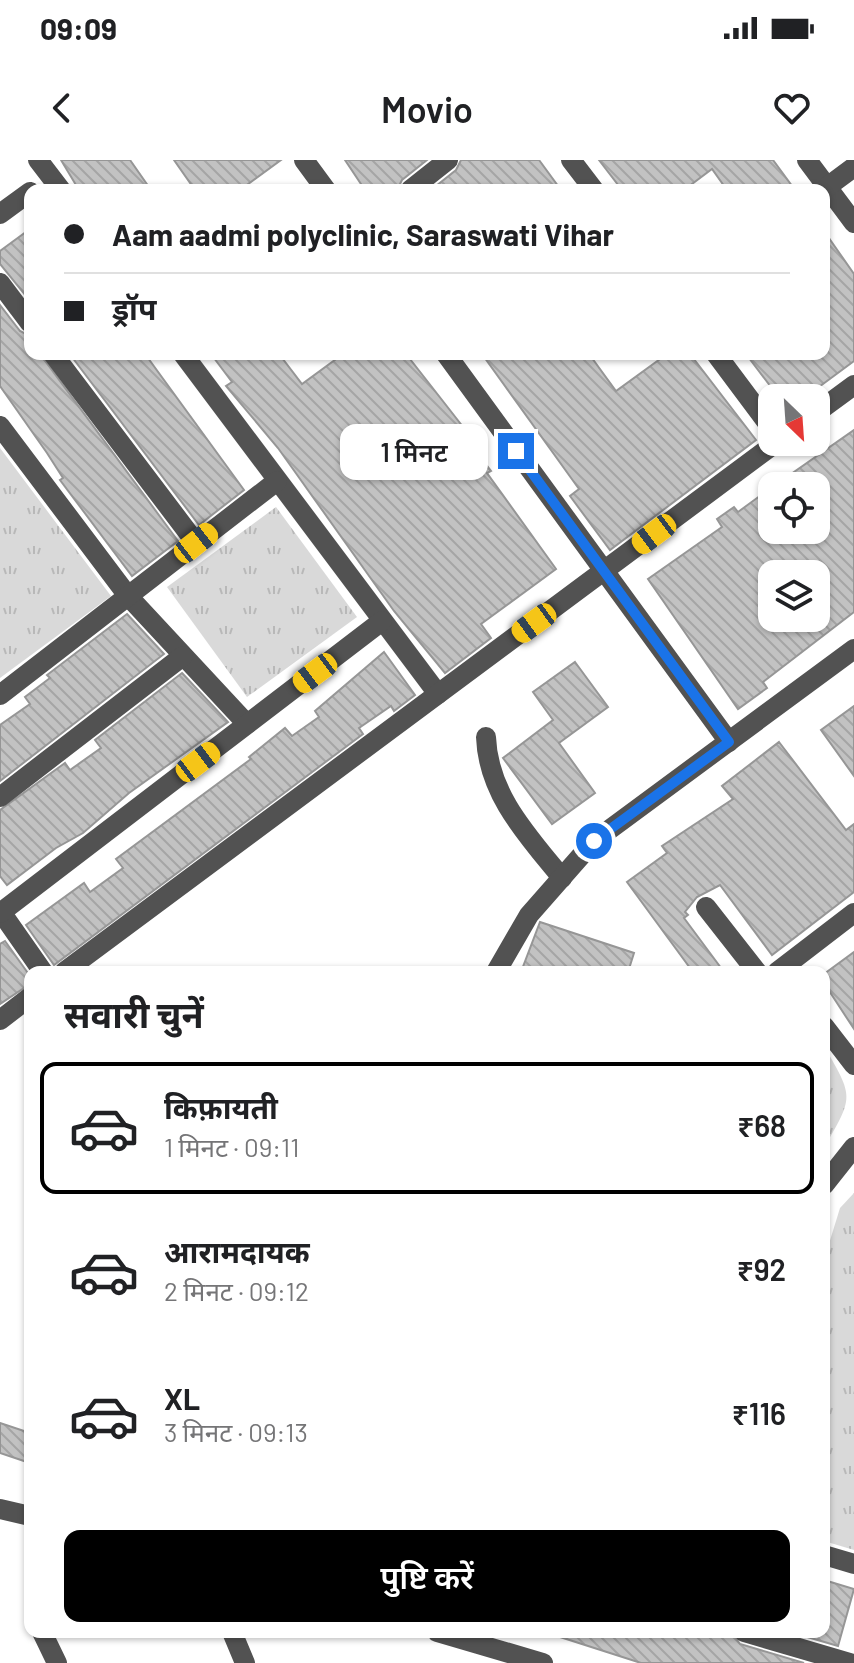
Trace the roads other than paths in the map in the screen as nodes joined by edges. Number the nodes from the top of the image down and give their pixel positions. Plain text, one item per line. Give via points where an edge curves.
1 (38, 160) edge
2 (304, 160) edge
3 (448, 160) edge
4 (571, 160) edge
5 (807, 160) edge
6 (854, 167) edge
7 (56, 183) edge
8 (322, 184) edge
9 (418, 184) edge
10 (589, 184) edge
11 (825, 184) edge
12 (830, 185) edge
13 (830, 191) edge
14 (24, 196) edge
15 (0, 214) edge
16 (854, 223) edge
17 (0, 283) edge
18 (24, 315) edge
19 (58, 360) edge
20 (187, 360) edge
21 (450, 360) edge
22 (720, 360) edge
23 (854, 385) edge
24 (830, 403) edge
25 (758, 410) edge
26 (0, 426) edge
27 (758, 456) edge
28 (277, 481) junction
29 (196, 543) junction
30 (605, 571) junction
31 (128, 596) junction
32 (382, 621) junction
33 (854, 649) edge
34 (183, 656) junction
35 (438, 694) junction
36 (0, 695) edge
37 (247, 724) junction
38 (486, 737) dead end
39 (729, 742) junction
40 (0, 797) edge
41 (562, 878) junction
42 (706, 907) dead end
43 (0, 912) edge
44 (854, 913) edge
45 (39, 966) edge
46 (72, 966) edge
47 (499, 966) edge
48 (752, 966) edge
49 (786, 966) edge
50 (24, 1002) edge
51 (0, 1020) edge
52 (830, 1034) edge
53 (854, 1065) edge
54 (854, 1147) edge
55 (830, 1177) edge
56 (0, 1509) edge
57 (24, 1515) edge
58 (830, 1557) edge
59 (854, 1564) edge
60 (45, 1638) edge
61 (235, 1638) edge
62 (454, 1638) edge
63 (765, 1638) edge
64 (514, 1659) edge
65 (57, 1663) edge
66 (245, 1663) edge
67 (543, 1663) edge
68 (850, 1663) edge

1 - 7 street
2 - 8 street
3 - 9 street
4 - 10 street
5 - 11 street
6 - 12 street
13 - 16 street
14 - 15 street
17 - 18 street
19 - 29 street
20 - 28 street
21 - 30 street
22 - 25 street
23 - 24 street
26 - 31 street
27 - 30 street
28 - 29 street
28 - 32 street
29 - 31 street
30 - 35 street
30 - 39 street
31 - 34 street
31 - 36 street
32 - 35 street
32 - 37 street
33 - 39 street
34 - 37 street
34 - 40 street
35 - 46 street
37 - 43 street
38 - 41 street via 493,781 506,807
39 - 41 street via 594,841
41 - 47 street via 529,915
42 - 48 street
43 - 45 street
44 - 49 street
50 - 51 street
52 - 53 street
54 - 55 street
56 - 57 street
58 - 59 street
60 - 65 street
61 - 66 street
62 - 64 street
63 - 68 street
64 - 67 street

